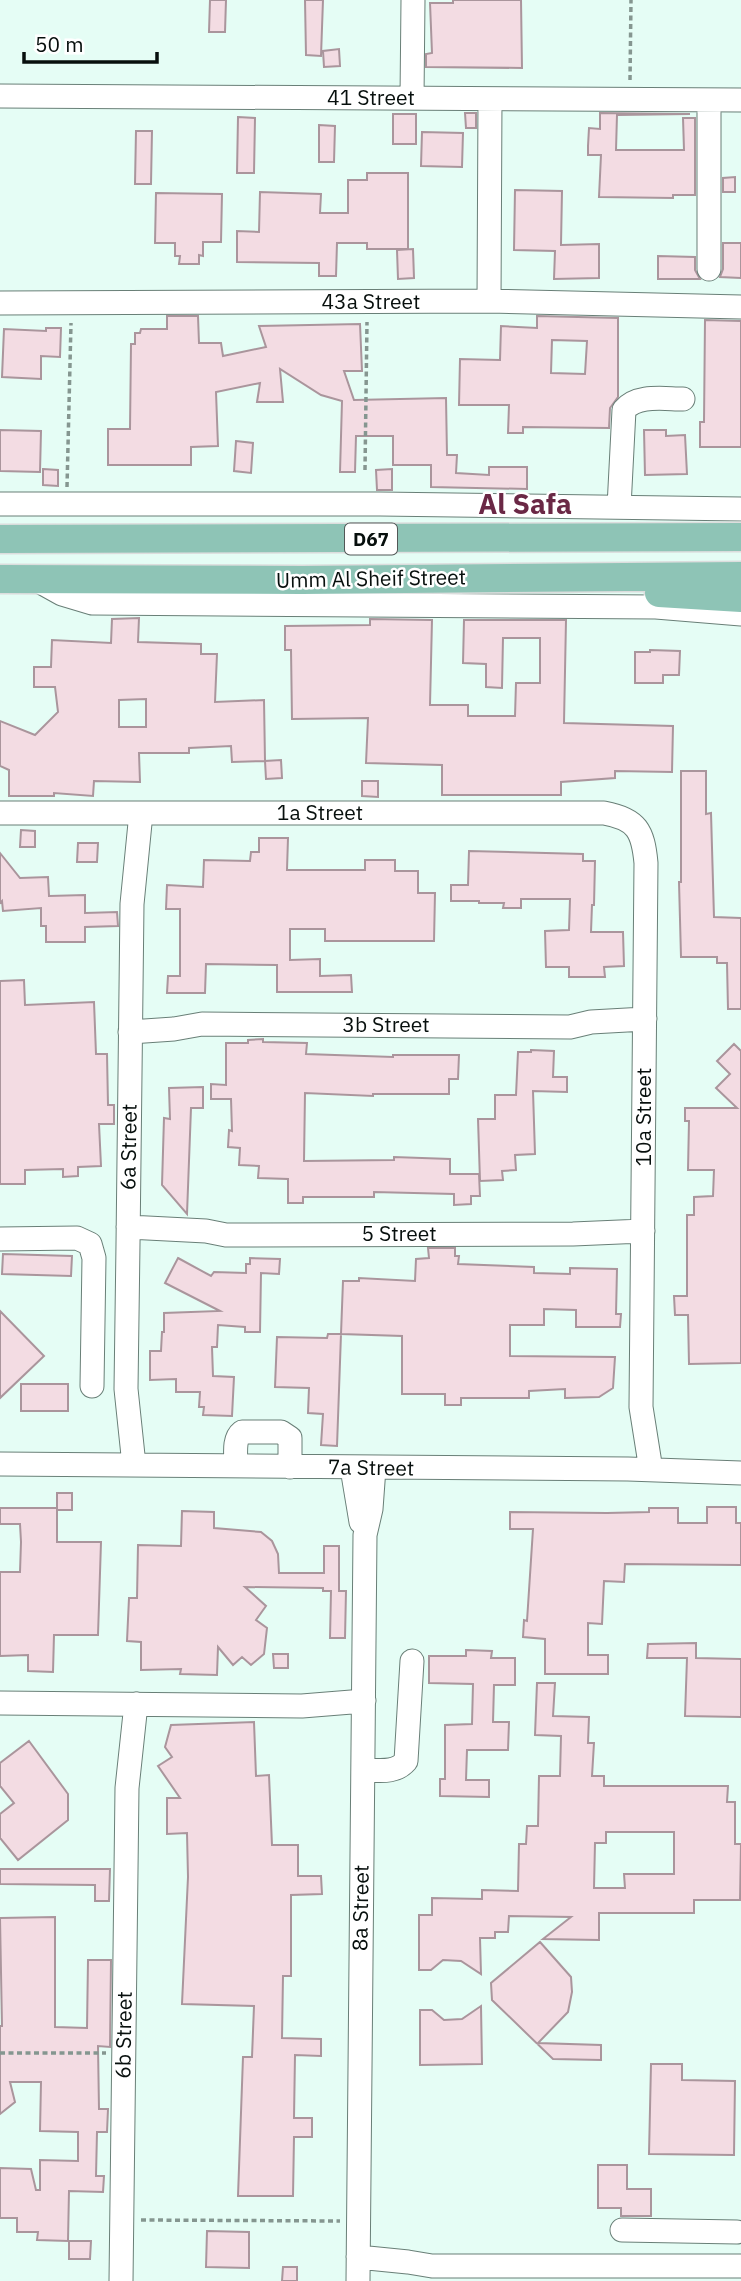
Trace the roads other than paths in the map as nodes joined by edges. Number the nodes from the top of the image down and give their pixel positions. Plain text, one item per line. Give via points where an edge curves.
1 (413, 0) edge
2 (0, 96) edge
3 (412, 99) junction
4 (490, 99) junction
5 (709, 100) junction
6 (741, 100) edge
7 (709, 269) dead end
8 (489, 302) junction
9 (0, 303) edge
10 (741, 307) edge
11 (683, 399) dead end
12 (0, 504) edge
13 (619, 507) junction
14 (741, 509) edge
15 (741, 517) edge
16 (741, 537) edge
17 (0, 539) edge
18 (220, 540) junction
19 (561, 576) junction
20 (741, 576) edge
21 (0, 579) edge
22 (35, 579) junction
23 (741, 598) edge
24 (741, 614) edge
25 (0, 813) edge
26 (132, 813) junction
27 (636, 826) joint
28 (130, 1024) junction
29 (644, 1026) junction
30 (128, 1236) junction
31 (0, 1238) edge
32 (643, 1241) junction
33 (93, 1328) junction
34 (127, 1329) junction
35 (92, 1386) dead end
36 (0, 1464) edge
37 (124, 1465) junction
38 (236, 1466) junction
39 (290, 1467) junction
40 (363, 1468) junction
41 (639, 1470) junction
42 (741, 1473) edge
43 (412, 1661) dead end
44 (0, 1703) edge
45 (127, 1704) junction
46 (363, 1711) junction
47 (363, 1770) junction
48 (622, 2230) dead end
49 (700, 2231) junction
50 (737, 2232) dead end
51 (701, 2266) junction
52 (741, 2266) edge
53 (358, 2271) edge
54 (592, 2273) edge
55 (121, 2281) edge

1 - 3 street
2 - 3 street, 41 Street
3 - 4 street, 41 Street
4 - 5 street, 41 Street
4 - 8 street
5 - 6 street, 41 Street
5 - 7 street
8 - 9 street, 43a Street
8 - 10 street, 43a Street
11 - 13 street via 638,400 624,410
12 - 13 street
13 - 14 street
15 - 18 main road via 253,528
16 - 18 main road, Umm Al Sheif Street / D67
17 - 18 main road, Umm Al Sheif Street / D67
19 - 20 main road, Umm Al Sheif Street / D67
19 - 22 main road, Umm Al Sheif Street / D67
19 - 23 main road via 603,590
21 - 22 main road, Umm Al Sheif Street / D67
22 - 24 street via 92,603 656,607
25 - 26 street, 1a Street
26 - 27 street, 1a Street via 604,813 622,816
26 - 28 street, 6a Street
27 - 29 street, 10a Street via 646,863
28 - 29 street, 3b Street via 174,1029 202,1024 590,1030
28 - 30 street, 6a Street
29 - 32 street, 10a Street
30 - 32 street, 5 Street via 198,1240 226,1235 573,1234
30 - 34 street, 6a Street
31 - 33 street via 76,1238 90,1244
32 - 41 street, 10a Street via 642,1410 634,1433
33 - 34 street
33 - 35 street
34 - 37 street, 6a Street
36 - 37 street, 7a Street
37 - 38 street, 7a Street
38 - 39 street, 7a Street
38 - 39 street via 239,1434 281,1432 290,1438
39 - 40 street, 7a Street
40 - 41 street, 7a Street
40 - 46 street, 8a Street
41 - 42 street, 7a Street
43 - 47 street via 406,1761 393,1770
44 - 45 street
45 - 46 street via 302,1706 328,1714
45 - 55 street, 6b Street
46 - 47 street, 8a Street
47 - 53 street, 8a Street
48 - 49 street
49 - 50 street
49 - 51 street
51 - 52 street
51 - 54 street
53 - 54 street via 430,2266

